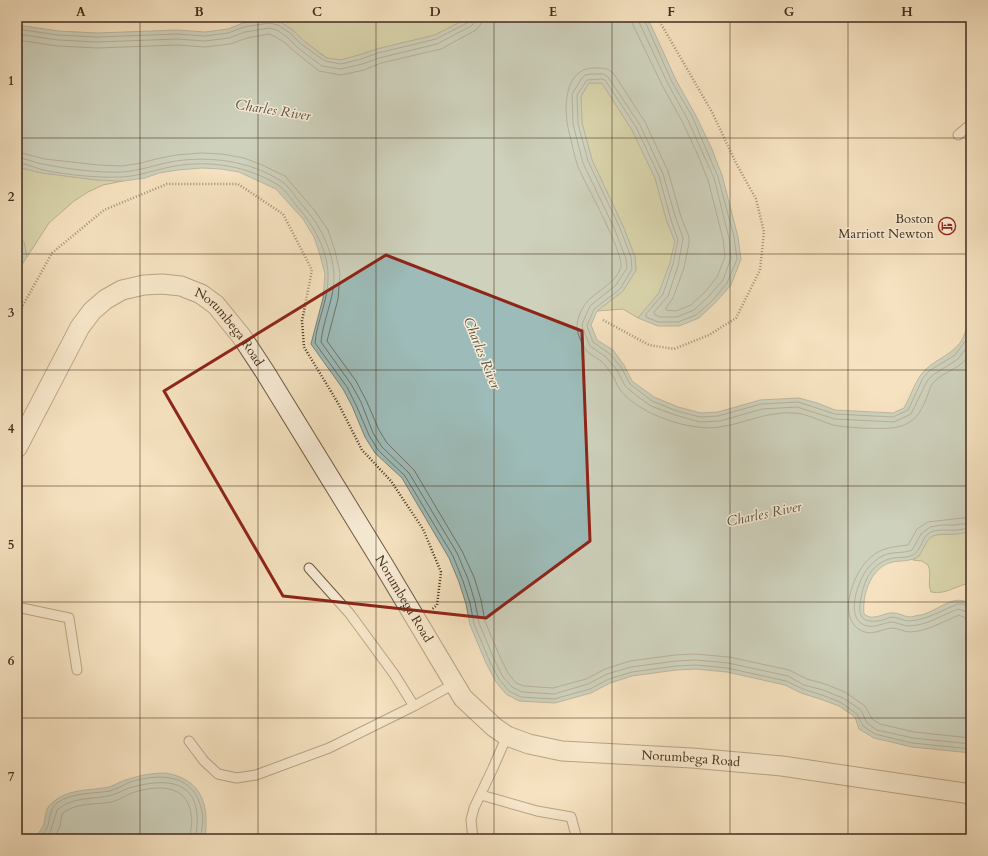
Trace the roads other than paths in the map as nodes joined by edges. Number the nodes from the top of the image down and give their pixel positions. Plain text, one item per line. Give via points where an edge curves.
1 (971, 124) edge
2 (958, 135) dead end
3 (17, 448) edge
4 (309, 568) dead end
5 (17, 607) edge
6 (77, 670) dead end
7 (454, 684) junction
8 (414, 706) junction
9 (507, 736) junction
10 (189, 741) dead end
11 (971, 794) edge
12 (481, 795) junction
13 (473, 839) edge
14 (577, 839) edge

1 - 2 lane
3 - 7 street, Norumbega Road via 80,327 92,311 106,299 122,290 162,284 181,286 201,294 216,304 242,337 375,550
4 - 8 lane via 350,614
5 - 6 lane via 69,618
7 - 8 lane
7 - 9 street, Norumbega Road via 478,713
8 - 10 lane via 329,748 256,775 237,778 218,774
9 - 11 street, Norumbega Road via 530,744 562,750 800,768
9 - 12 lane
12 - 13 lane via 471,820
12 - 14 lane via 537,811 571,817

